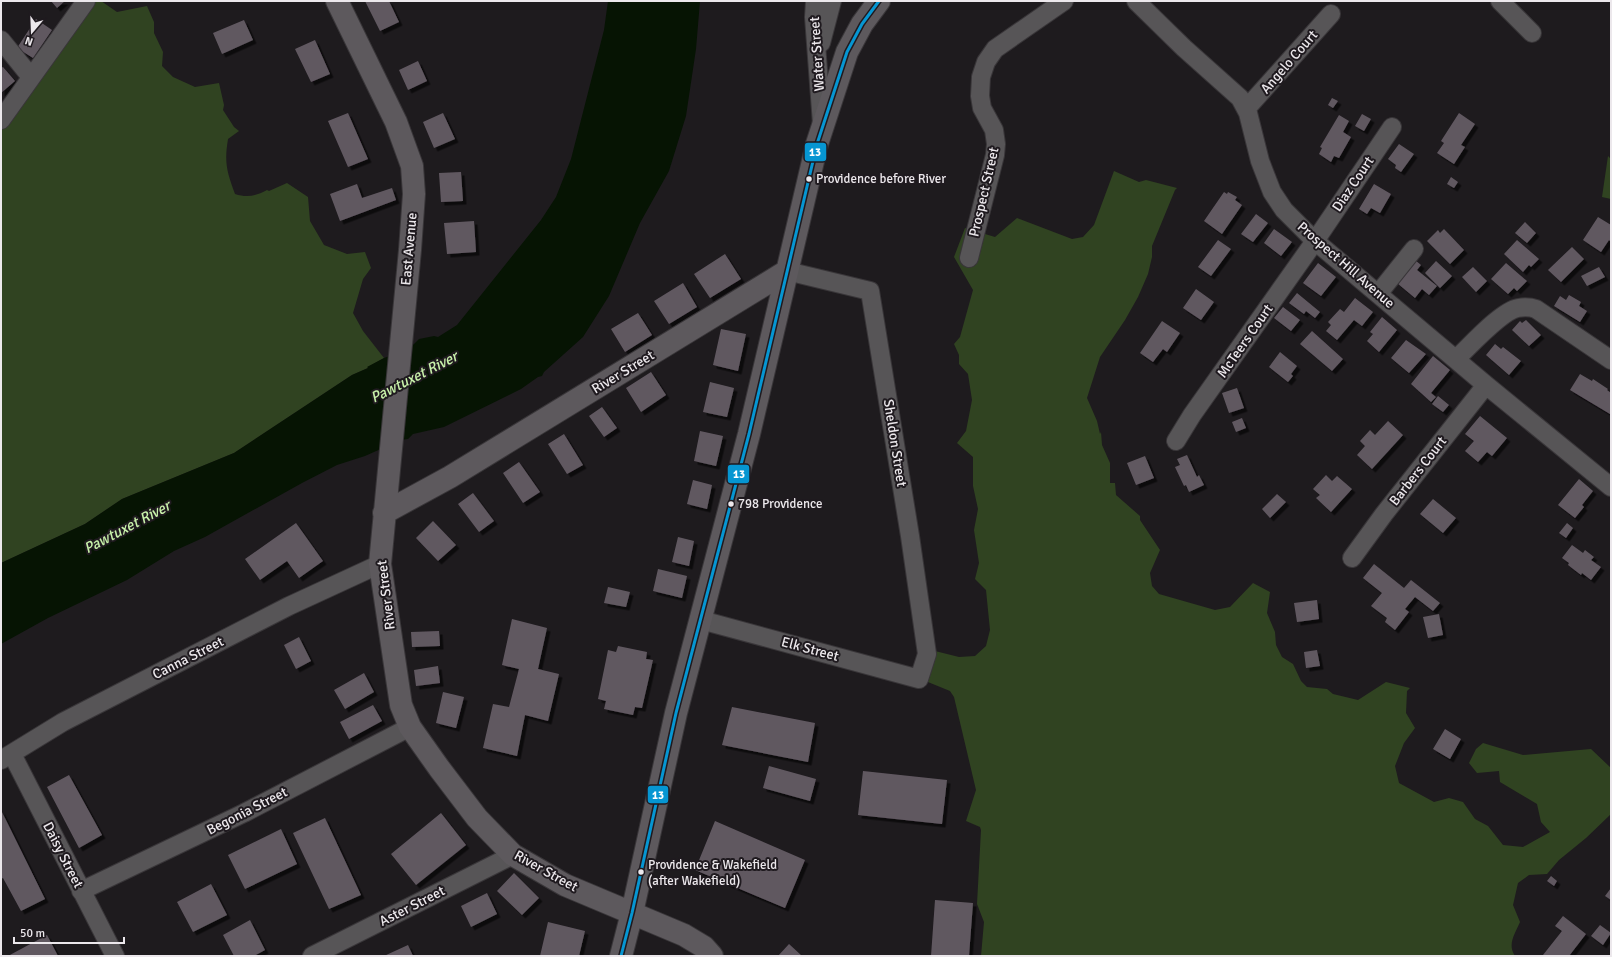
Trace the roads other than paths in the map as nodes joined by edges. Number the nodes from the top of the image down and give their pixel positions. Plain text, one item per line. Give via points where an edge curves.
1 (86, 1) edge
2 (337, 1) edge
3 (816, 1) edge
4 (832, 1) edge
5 (879, 1) edge
6 (1064, 1) edge
7 (1136, 1) edge
8 (1500, 1) edge
9 (1331, 14) dead end
10 (1532, 32) dead end
11 (1, 40) edge
12 (818, 54) junction
13 (32, 77) junction
14 (1246, 109) junction
15 (1, 120) edge
16 (1392, 127) dead end
17 (822, 131) junction
18 (1315, 241) junction
19 (1414, 249) dead end
20 (969, 258) dead end
21 (787, 271) junction
22 (1378, 294) junction
23 (1456, 359) junction
24 (1611, 360) edge
25 (1486, 385) junction
26 (1176, 441) dead end
27 (1611, 487) edge
28 (384, 513) junction
29 (1352, 558) dead end
30 (380, 564) junction
31 (701, 620) junction
32 (918, 679) joint
33 (410, 727) junction
34 (6, 757) edge
35 (512, 855) junction
36 (81, 891) junction
37 (632, 913) junction
38 (115, 956) edge
39 (312, 956) edge
40 (621, 956) edge
41 (712, 956) edge

1 - 13 street
2 - 28 main road, East Avenue via 396,122 412,166 414,194
3 - 12 street, Water Street via 814,17
4 - 12 street
5 - 17 main road via 862,24 848,52
6 - 20 street, Prospect Street via 995,49 986,62 981,77 980,96 982,108 994,130 996,150
7 - 14 street, Prospect Hill Avenue via 1236,94
8 - 10 street
9 - 14 street, Angelo Court
11 - 13 street
12 - 17 street, Water Street
13 - 15 street
14 - 18 street, Prospect Hill Avenue via 1272,192 1284,210
16 - 18 street, Diaz Court
17 - 21 main road
18 - 22 street, Prospect Hill Avenue
18 - 26 street, McTeers Court
19 - 22 street
21 - 28 main road, River Street via 450,477
21 - 31 main road via 749,434
21 - 32 street, Sheldon Street via 870,291 927,654
22 - 23 street, Prospect Hill Avenue
23 - 24 street via 1505,314 1518,308 1530,307
23 - 25 street, Prospect Hill Avenue
25 - 27 street, Prospect Hill Avenue
25 - 29 street, Barbers Court
28 - 30 main road, River Street
30 - 33 main road, River Street via 401,705
30 - 34 street, Canna Street via 289,606 70,718
31 - 32 street, Elk Street
31 - 37 main road via 676,713
33 - 35 main road, River Street via 477,818
33 - 36 street, Begonia Street via 244,813
34 - 36 street, Daisy Street
35 - 37 main road, River Street via 565,885
35 - 39 street, Aster Street
36 - 38 street, Daisy Street
37 - 40 main road
37 - 41 main road, River Street via 684,935 704,947

